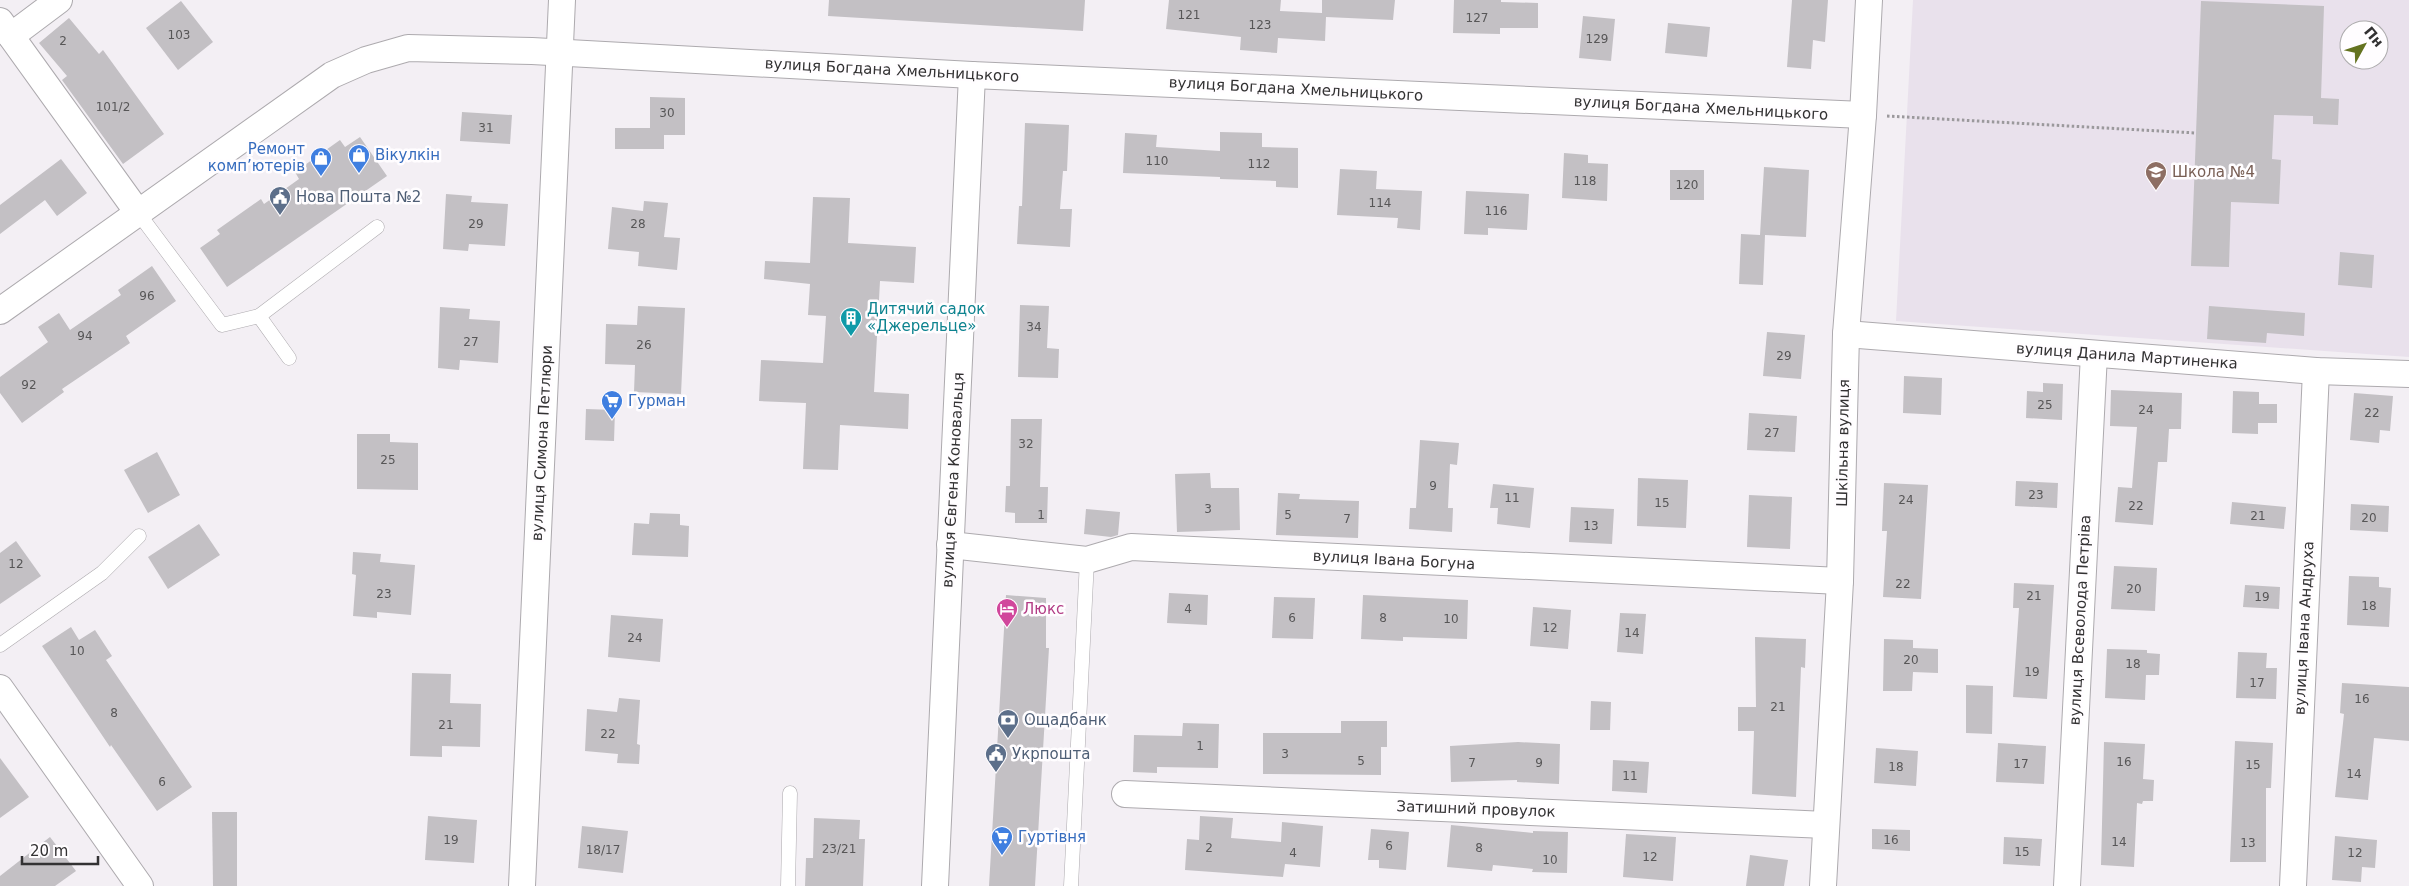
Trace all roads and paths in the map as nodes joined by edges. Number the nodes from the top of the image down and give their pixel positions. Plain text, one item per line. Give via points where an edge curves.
1 (59, 0) edge
2 (562, 0) edge
3 (1869, 0) edge
4 (6, 29) edge
5 (559, 53) junction
6 (972, 74) junction
7 (1863, 115) junction
8 (2196, 133) dead end
9 (139, 214) junction
10 (377, 226) dead end
11 (0, 311) edge
12 (260, 316) junction
13 (1846, 334) junction
14 (2094, 354) junction
15 (289, 358) dead end
16 (2316, 371) junction
17 (2409, 374) edge
18 (140, 536) dead end
19 (950, 545) junction
20 (1087, 560) junction
21 (1840, 581) junction
22 (0, 645) edge
23 (0, 688) edge
24 (790, 793) dead end
25 (1125, 794) dead end
26 (1826, 824) junction
27 (140, 886) edge
28 (522, 886) edge
29 (788, 886) edge
30 (935, 886) edge
31 (1071, 886) edge
32 (1823, 886) edge
33 (2067, 886) edge
34 (2293, 886) edge

1 - 4 street
2 - 5 street, вулиця Симона Петлюри
3 - 7 street, Шкільна вулиця
4 - 9 street
5 - 6 street, вулиця Богдана Хмельницького
5 - 9 street, вулиця Богдана Хмельницького via 408,48 366,60 332,75
5 - 28 street, вулиця Симона Петлюри
6 - 7 street, вулиця Богдана Хмельницького
6 - 19 street, вулиця Євгена Коновальця
7 - 8 path
7 - 13 street, Шкільна вулиця
9 - 11 street, вулиця Богдана Хмельницького
9 - 12 lane via 222,325
10 - 12 lane
12 - 15 lane
13 - 14 street, вулиця Данила Мартиненка
13 - 21 street, Шкільна вулиця
14 - 16 street, вулиця Данила Мартиненка
14 - 33 street, вулиця Всеволода Петріва
16 - 17 street, вулиця Данила Мартиненка
16 - 34 street, вулиця Івана Андруха
18 - 22 lane via 102,573
19 - 20 street, вулиця Івана Богуна
19 - 30 street, вулиця Євгена Коновальця
20 - 21 street, вулиця Івана Богуна via 1131,547
20 - 31 lane
21 - 26 street, Шкільна вулиця
23 - 27 street
24 - 29 lane
25 - 26 street, Затишний провулок
26 - 32 street, Шкільна вулиця

